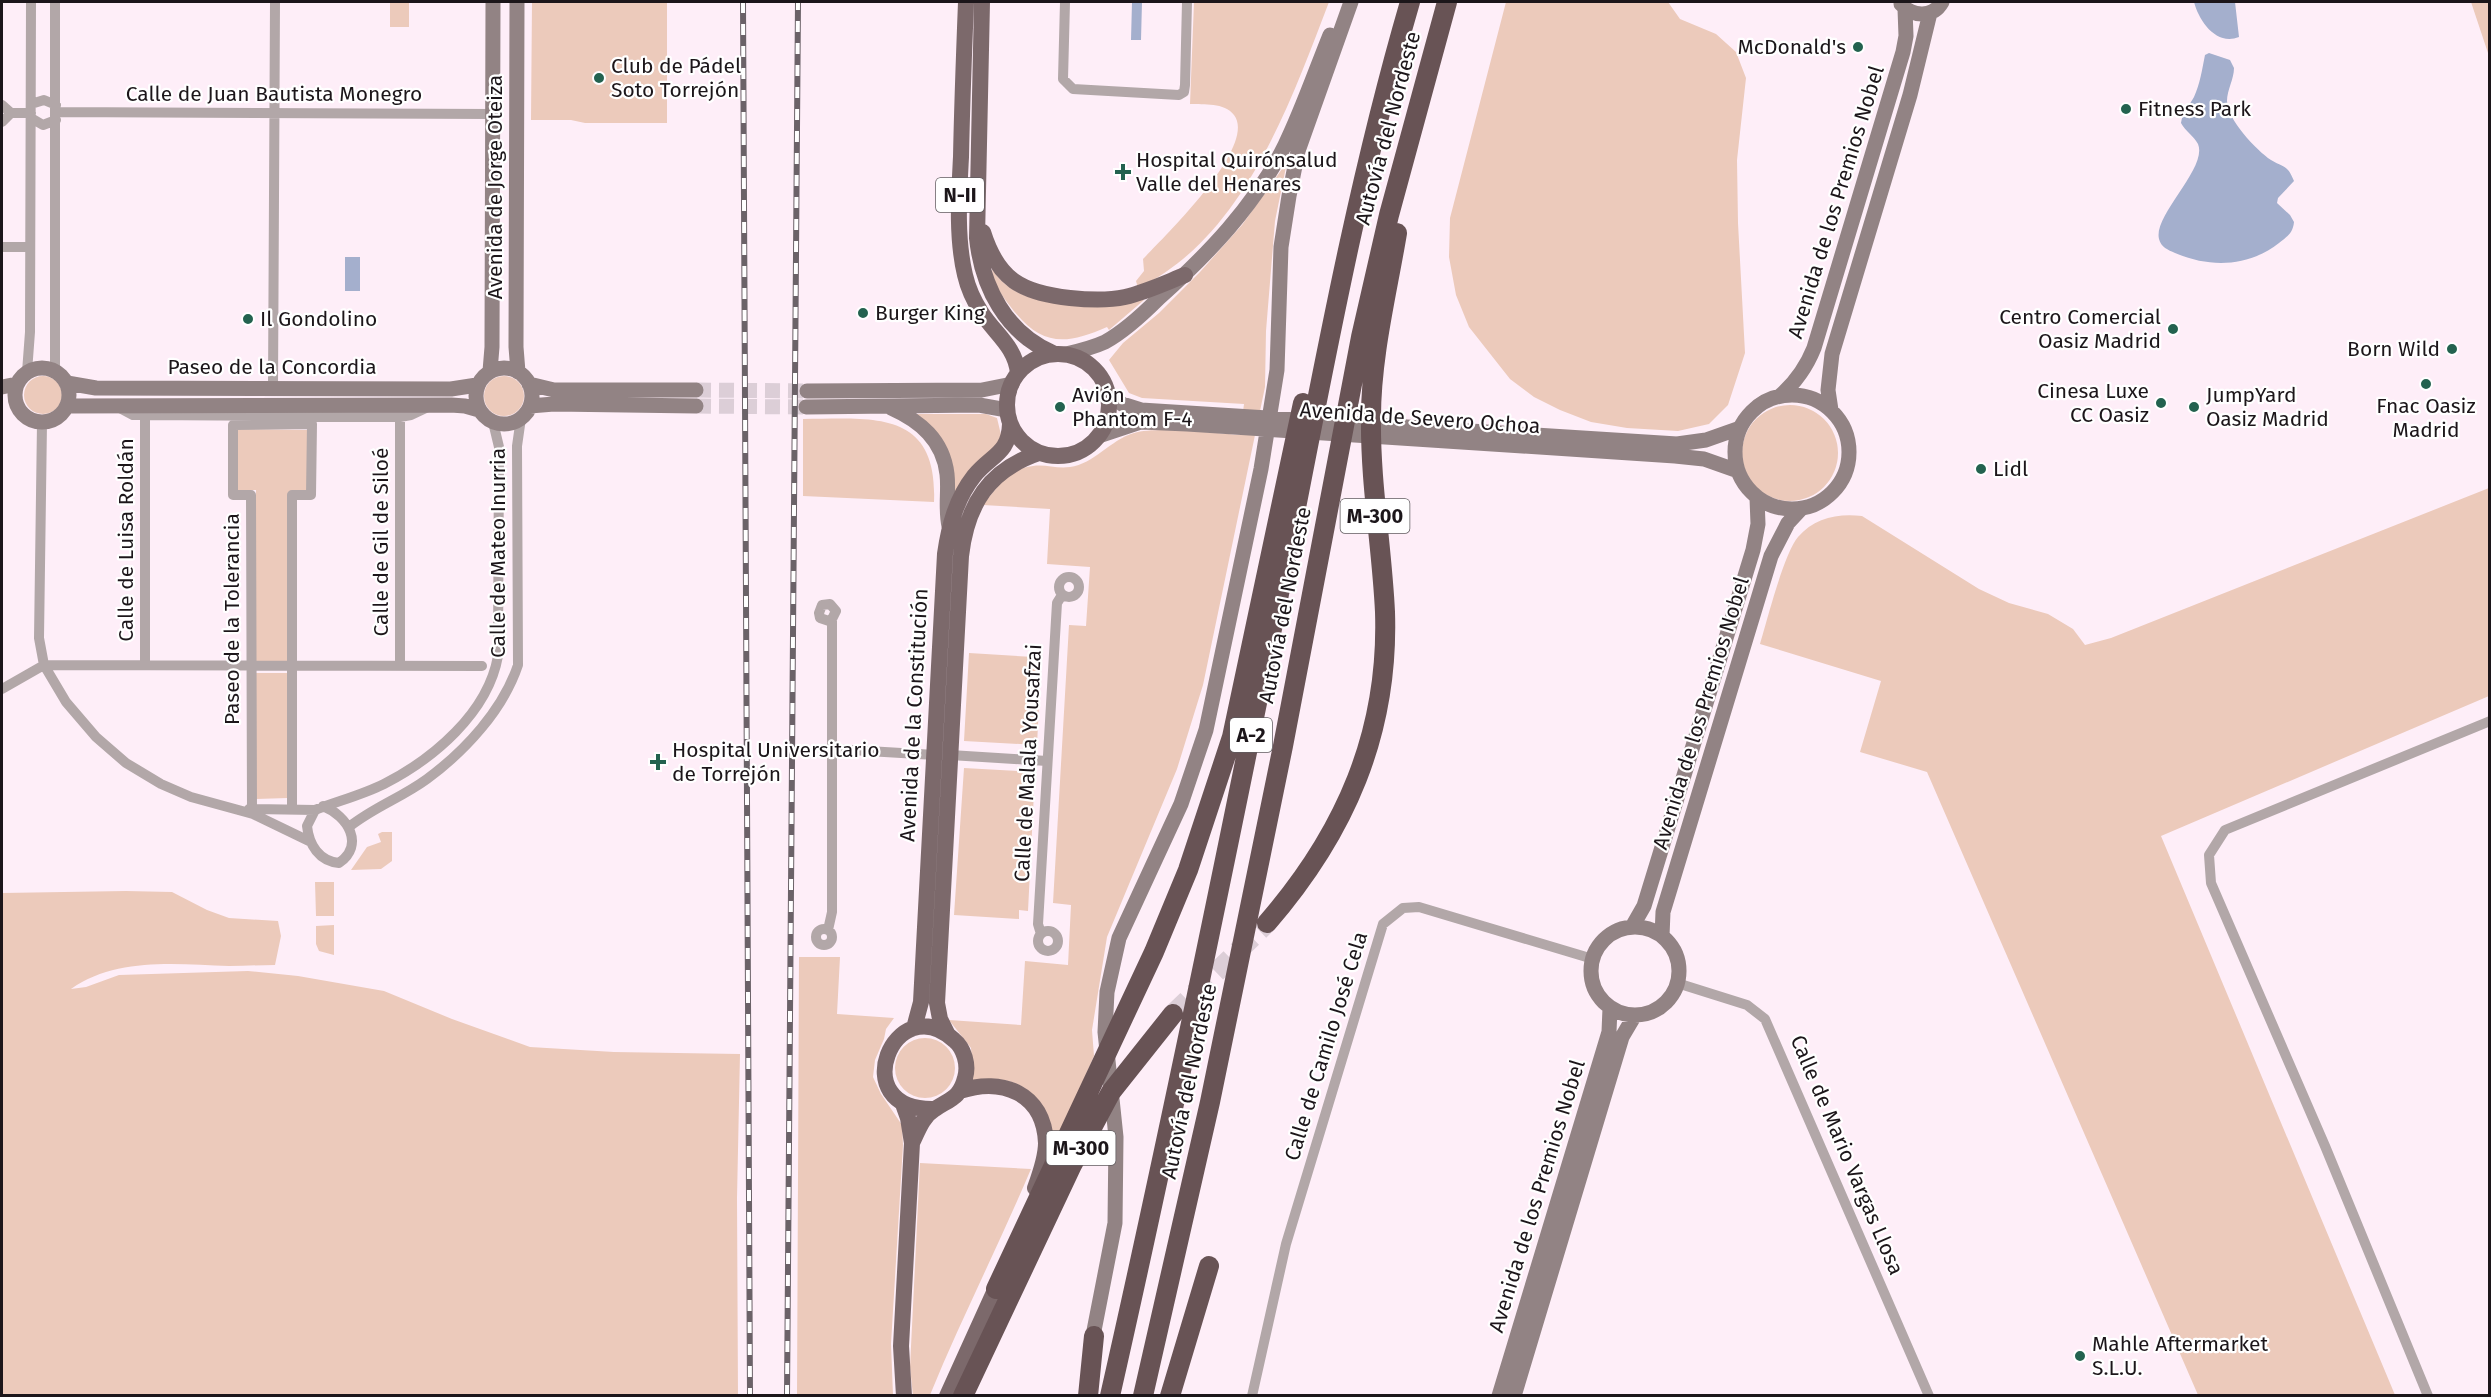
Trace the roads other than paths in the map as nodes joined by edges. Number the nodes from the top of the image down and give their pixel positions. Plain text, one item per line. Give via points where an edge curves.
1 (31, 2) edge
2 (55, 2) edge
3 (275, 2) edge
4 (493, 2) edge
5 (517, 2) edge
6 (966, 2) edge
7 (982, 2) edge
8 (1065, 2) edge
9 (1187, 2) edge
10 (1344, 2) edge
11 (1351, 2) edge
12 (1410, 2) edge
13 (1447, 2) edge
14 (1942, 2) edge
15 (1902, 5) edge
16 (1930, 13) junction
17 (1389, 73) junction
18 (1424, 82) junction
19 (2, 105) edge
20 (517, 106) junction
21 (31, 112) junction
22 (56, 112) junction
23 (11, 113) junction
24 (275, 114) junction
25 (493, 114) junction
26 (2, 122) edge
27 (517, 128) junction
28 (977, 211) junction
29 (2, 247) edge
30 (30, 247) junction
31 (1185, 275) junction
32 (1059, 353) junction
33 (55, 370) junction
34 (490, 371) junction
35 (518, 372) junction
36 (22, 378) junction
37 (1015, 379) junction
38 (67, 383) junction
39 (529, 384) junction
40 (477, 385) junction
41 (2, 387) edge
42 (273, 388) junction
43 (696, 390) tunnel mouth
44 (1109, 394) junction
45 (1780, 396) junction
46 (112, 405) junction
47 (431, 405) junction
48 (9, 406) edge
49 (67, 406) junction
50 (696, 406) tunnel mouth
51 (886, 406) junction
52 (479, 410) junction
53 (1831, 410) junction
54 (526, 412) junction
55 (145, 415) junction
56 (400, 417) junction
57 (1009, 417) junction
58 (1224, 421) junction
59 (493, 422) junction
60 (42, 423) junction
61 (1740, 428) junction
62 (1099, 436) junction
63 (1522, 439) junction
64 (1039, 453) junction
65 (1738, 471) junction
66 (1757, 498) junction
67 (1801, 509) junction
68 (949, 526) junction
69 (1062, 595) dead end
70 (832, 619) dead end
71 (44, 665) junction
72 (145, 665) junction
73 (252, 665) junction
74 (292, 666) junction
75 (400, 666) junction
76 (482, 666) dead end
77 (2, 689) edge
78 (2490, 721) edge
79 (834, 749) junction
80 (942, 755) junction
81 (1047, 761) junction
82 (225, 807) junction
83 (292, 808) junction
84 (319, 808) junction
85 (252, 810) junction
86 (349, 827) junction
87 (311, 842) junction
88 (1267, 922) tunnel mouth
89 (1632, 927) junction
90 (828, 930) dead end
91 (1041, 934) dead end
92 (1662, 936) junction
93 (1593, 958) junction
94 (1677, 983) junction
95 (1610, 1008) junction
96 (1173, 1014) tunnel mouth
97 (1635, 1015) junction
98 (914, 1028) junction
99 (946, 1033) junction
100 (960, 1091) junction
101 (903, 1104) junction
102 (934, 1109) junction
103 (912, 1143) junction
104 (1209, 1266) dead end
105 (996, 1289) junction
106 (1094, 1336) junction
107 (904, 1395) edge
108 (947, 1395) edge
109 (963, 1395) edge
110 (1081, 1395) edge
111 (1088, 1395) edge
112 (1110, 1395) edge
113 (1143, 1395) edge
114 (1170, 1395) edge
115 (1252, 1395) edge
116 (1499, 1395) edge
117 (1514, 1395) edge
118 (1929, 1395) edge
119 (2428, 1395) edge

1 - 21 street
2 - 22 street
3 - 24 street
4 - 25 street, Avenida de Jorge Oteiza
5 - 20 street, Avenida de Jorge Oteiza
6 - 37 main road, N-II via 960,181 963,266 981,313 1016,359
7 - 28 main road, N-II
8 - 9 street via 1063,79 1067,86 1179,95 1184,92
10 - 31 street via 1285,146 1255,196
11 - 106 street via 1298,151 1289,196 1281,247 1277,370 1259,481 1206,730 1181,804 1119,938 1107,992 1105,1032 1116,1137 1115,1222
12 - 17 highway, Autovía del Nordeste / A-2
13 - 18 highway, Autovía del Nordeste / A-2
14 - 16 street
15 - 16 street via 1921,14
15 - 45 street, Avenida de los Premios Nobel via 1906,36 1903,52 1814,348 1800,375
16 - 53 street, Avenida de los Premios Nobel via 1910,95 1832,354 1828,390
17 - 105 highway, M-300 via 1351,182 1232,738 1188,870 1154,952
17 - 112 highway, Autovía del Nordeste / A-2 via 1332,330 1178,1094
18 - 88 highway, M-300 via 1379,340 1371,414 1372,476 1385,611 1385,662 1377,718 1364,765 1344,812 1295,891
18 - 113 highway, Autovía del Nordeste / A-2 via 1361,337 1210,1102
19 - 23 street
20 - 25 street via 503,103
20 - 27 street, Avenida de Jorge Oteiza
21 - 22 street via 44,100
21 - 22 street via 43,125
21 - 23 street
21 - 30 street
22 - 24 street, Calle de Juan Bautista Monegro
22 - 33 street
23 - 26 street
24 - 25 street, Calle de Juan Bautista Monegro
24 - 42 street
25 - 27 street via 506,127
25 - 34 street, Avenida de Jorge Oteiza
27 - 35 street, Avenida de Jorge Oteiza
28 - 31 main road via 996,264 1020,286 1036,293 1099,301 1152,290
28 - 32 main road, N-II via 979,261 996,303 1028,340
29 - 30 street
30 - 36 street via 30,332
31 - 32 street via 1114,335 1087,349
32 - 37 main road via 1038,357
32 - 44 main road, N-II via 1093,367
33 - 36 street via 36,368
33 - 38 street
34 - 35 street via 504,368
34 - 40 street
35 - 39 street
36 - 41 street
36 - 48 street via 15,401
37 - 51 street via 982,390 807,399
37 - 57 main road via 1008,398
38 - 42 street, Paseo de la Concordia via 96,388
38 - 49 street
39 - 43 street via 554,390
39 - 54 street via 532,395
40 - 42 street, Paseo de la Concordia via 451,389
40 - 52 street
44 - 58 street, Avenida de Severo Ochoa via 1122,404 1141,410
44 - 62 main road via 1107,419
45 - 53 street via 1807,397
45 - 61 street via 1757,408
46 - 47 street, Paseo de la Concordia
46 - 49 street, Paseo de la Concordia
46 - 55 street, Paseo de la Concordia via 134,415
47 - 52 street, Paseo de la Concordia
47 - 56 street, Paseo de la Concordia
48 - 60 street
49 - 60 street via 54,420
50 - 54 street via 554,404
51 - 57 street via 979,405
51 - 68 street via 926,429 939,448 947,474
52 - 59 street
53 - 67 street via 1844,427 1848,462 1837,488 1823,500
54 - 59 street via 513,423
54 - 86 street, Calle de Mateo Inurria via 517,446 518,665 512,681 493,713 467,744 427,779 368,811
55 - 56 street, Paseo de la Concordia
55 - 72 street, Calle de Luisa Roldán
56 - 75 street, Calle de Gil de Siloé
57 - 64 main road via 1016,435
57 - 68 main road, Avenida de la Constitución via 1010,436 1005,447 974,476
58 - 62 street, Avenida de Severo Ochoa via 1141,422
58 - 63 street, Avenida de Severo Ochoa
59 - 84 street, Calle de Mateo Inurria via 499,447 499,645 491,682 456,732 419,764 384,784
60 - 71 street via 39,638
61 - 63 street, Avenida de Severo Ochoa via 1706,440 1677,444
61 - 65 street via 1735,450
62 - 64 main road via 1075,454
63 - 65 street, Avenida de Severo Ochoa via 1704,459
64 - 80 main road, Avenida de la Constitución via 998,473 976,503 964,530
65 - 66 street
66 - 67 street via 1778,507
66 - 89 street, Avenida de los Premios Nobel via 1758,524 1750,561 1644,906
67 - 92 street, Avenida de los Premios Nobel via 1788,522 1771,556 1663,912
68 - 80 main road, Avenida de la Constitución via 945,554
69 - 81 street, Calle de Malala Yousafzai via 1058,603
70 - 79 street
71 - 72 street
71 - 77 street
71 - 82 street via 66,702 96,737 126,763 161,784
72 - 73 street
73 - 74 street
73 - 74 street, Paseo de la Tolerancia via 251,495 233,495 233,425 312,424 311,495 292,495
73 - 85 street, Paseo de la Tolerancia
74 - 75 street
74 - 83 street, Paseo de la Tolerancia
75 - 76 street
78 - 119 street via 2225,830 2209,855 2211,883
79 - 80 street
79 - 90 street via 832,912
80 - 81 street
80 - 98 main road, Avenida de la Constitución via 921,1002
80 - 99 main road, Avenida de la Constitución via 937,1003
81 - 91 street, Calle de Malala Yousafzai via 1038,924
82 - 85 street
82 - 87 street via 253,814
83 - 84 street
83 - 85 street
84 - 86 street via 335,811
84 - 87 street via 307,826
86 - 87 street via 352,846 339,863 320,856
89 - 92 street
89 - 93 street via 1608,937
92 - 94 street via 1677,957
93 - 95 street via 1594,986
93 - 115 street, Calle de Camilo José Cela via 1419,906 1403,908 1383,924 1286,1244
94 - 97 street via 1662,1006
94 - 118 street, Calle de Mario Vargas Llosa via 1747,1005 1765,1019
95 - 97 street
95 - 116 street, Avenida de los Premios Nobel via 1609,1032
96 - 109 highway, M-300 via 1111,1092 1056,1197
97 - 117 street, Avenida de los Premios Nobel via 1622,1036
98 - 99 main road via 936,1028
98 - 101 main road via 889,1048 884,1063 885,1078
99 - 100 main road via 959,1044 966,1059 966,1076
100 - 102 main road via 949,1103
100 - 105 main road via 982,1085 1004,1086 1026,1096 1041,1117 1046,1143 1041,1171
101 - 102 main road
101 - 103 main road
102 - 103 main road via 922,1121
103 - 107 main road via 901,1346
104 - 114 highway
105 - 108 main road, M-300
106 - 110 street
106 - 111 highway

